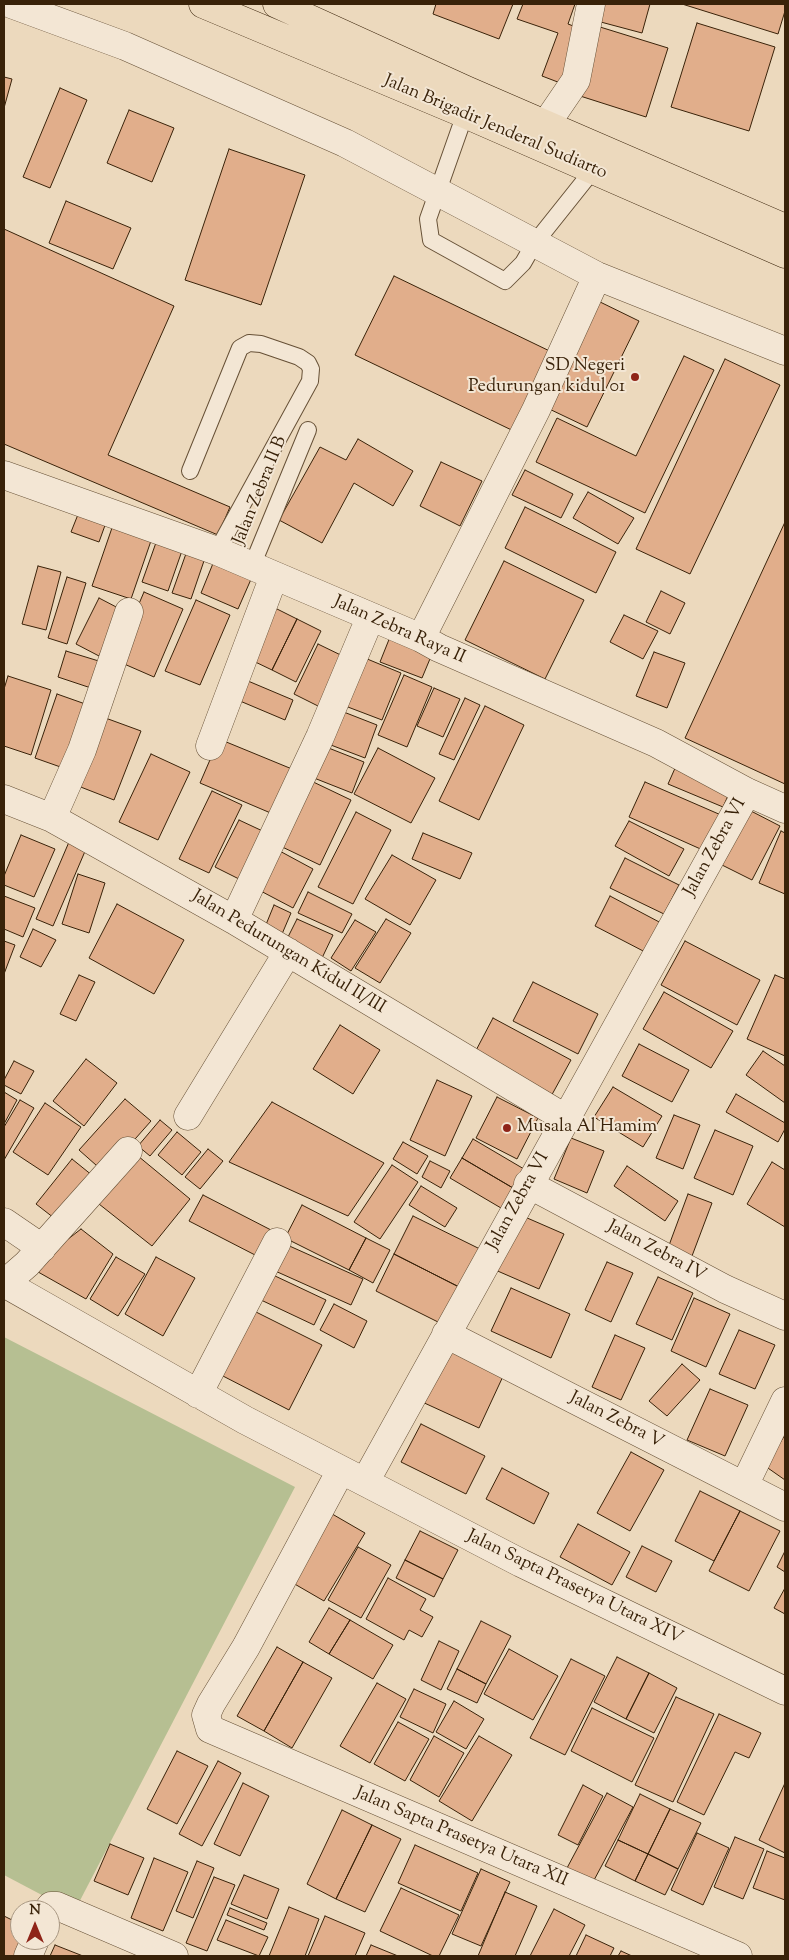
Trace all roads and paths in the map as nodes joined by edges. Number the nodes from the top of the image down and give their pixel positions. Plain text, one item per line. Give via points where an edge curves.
1 (11, 4) edge
2 (204, 4) edge
3 (277, 4) edge
4 (591, 4) edge
5 (465, 114) junction
6 (546, 124) junction
7 (593, 170) junction
8 (438, 190) junction
9 (785, 228) edge
10 (534, 244) junction
11 (785, 254) edge
12 (597, 276) junction
13 (785, 351) edge
14 (308, 430) dead end
15 (190, 471) dead end
16 (4, 475) edge
17 (217, 552) junction
18 (263, 571) junction
19 (129, 612) dead end
20 (370, 618) junction
21 (421, 638) junction
22 (210, 746) dead end
23 (747, 792) junction
24 (4, 799) edge
25 (785, 809) edge
26 (52, 818) junction
27 (234, 920) junction
28 (288, 952) junction
29 (188, 1116) dead end
30 (565, 1118) junction
31 (128, 1151) dead end
32 (528, 1184) junction
33 (4, 1222) edge
34 (277, 1242) dead end
35 (42, 1248) junction
36 (4, 1284) edge
37 (785, 1316) edge
38 (446, 1334) junction
39 (198, 1394) junction
40 (785, 1401) edge
41 (341, 1470) junction
42 (365, 1482) junction
43 (744, 1486) junction
44 (785, 1507) edge
45 (785, 1691) edge
46 (60, 1911) edge
47 (174, 1956) edge
48 (738, 1956) edge

1 - 8 street via 125,46 345,142
2 - 5 main road, Jalan Brigadir Jenderal Sudiarto
3 - 6 main road, Jalan Brigadir Jenderal Sudiarto
4 - 6 street via 576,80
5 - 7 main road, Jalan Brigadir Jenderal Sudiarto
5 - 8 lane
6 - 9 main road, Jalan Brigadir Jenderal Sudiarto
7 - 10 lane
7 - 11 main road, Jalan Brigadir Jenderal Sudiarto
8 - 10 street
8 - 10 lane via 428,219 431,240 505,281 523,263
10 - 12 street
12 - 13 street
12 - 21 street via 536,410
14 - 18 lane, Jalan Zebra II B
15 - 17 lane via 240,348 249,343 261,344 300,357 308,363 310,381
16 - 17 street, Jalan Zebra Raya II
17 - 18 street, Jalan Zebra Raya II
18 - 20 street, Jalan Zebra Raya II
18 - 22 street
19 - 26 street via 82,750
20 - 21 street, Jalan Zebra Raya II
20 - 27 street via 320,738
21 - 23 street, Jalan Zebra Raya II via 656,743
23 - 25 street, Jalan Zebra Raya II
23 - 30 street, Jalan Zebra VI
24 - 26 street, Jalan Pedurungan Kidul II/III
26 - 27 street, Jalan Pedurungan Kidul II/III
27 - 28 street, Jalan Pedurungan Kidul II/III
28 - 29 street
28 - 30 street, Jalan Pedurungan Kidul II/III
30 - 32 street, Jalan Zebra VI
31 - 35 street
32 - 37 street, Jalan Zebra IV via 726,1289
32 - 38 street, Jalan Zebra VI
33 - 35 street
34 - 39 street
35 - 36 street
36 - 39 street, Jalan Sapta Prasetya Utara XIV
38 - 42 street, Jalan Zebra VI
38 - 43 street, Jalan Zebra V
39 - 41 street, Jalan Sapta Prasetya Utara XIV
40 - 43 street
41 - 42 street, Jalan Sapta Prasetya Utara XIV
41 - 48 street, Jalan Sapta Prasetya Utara XII via 246,1647 211,1704 206,1715 210,1729
42 - 45 street, Jalan Sapta Prasetya Utara XIV via 521,1563
43 - 44 street, Jalan Zebra V
46 - 47 street

